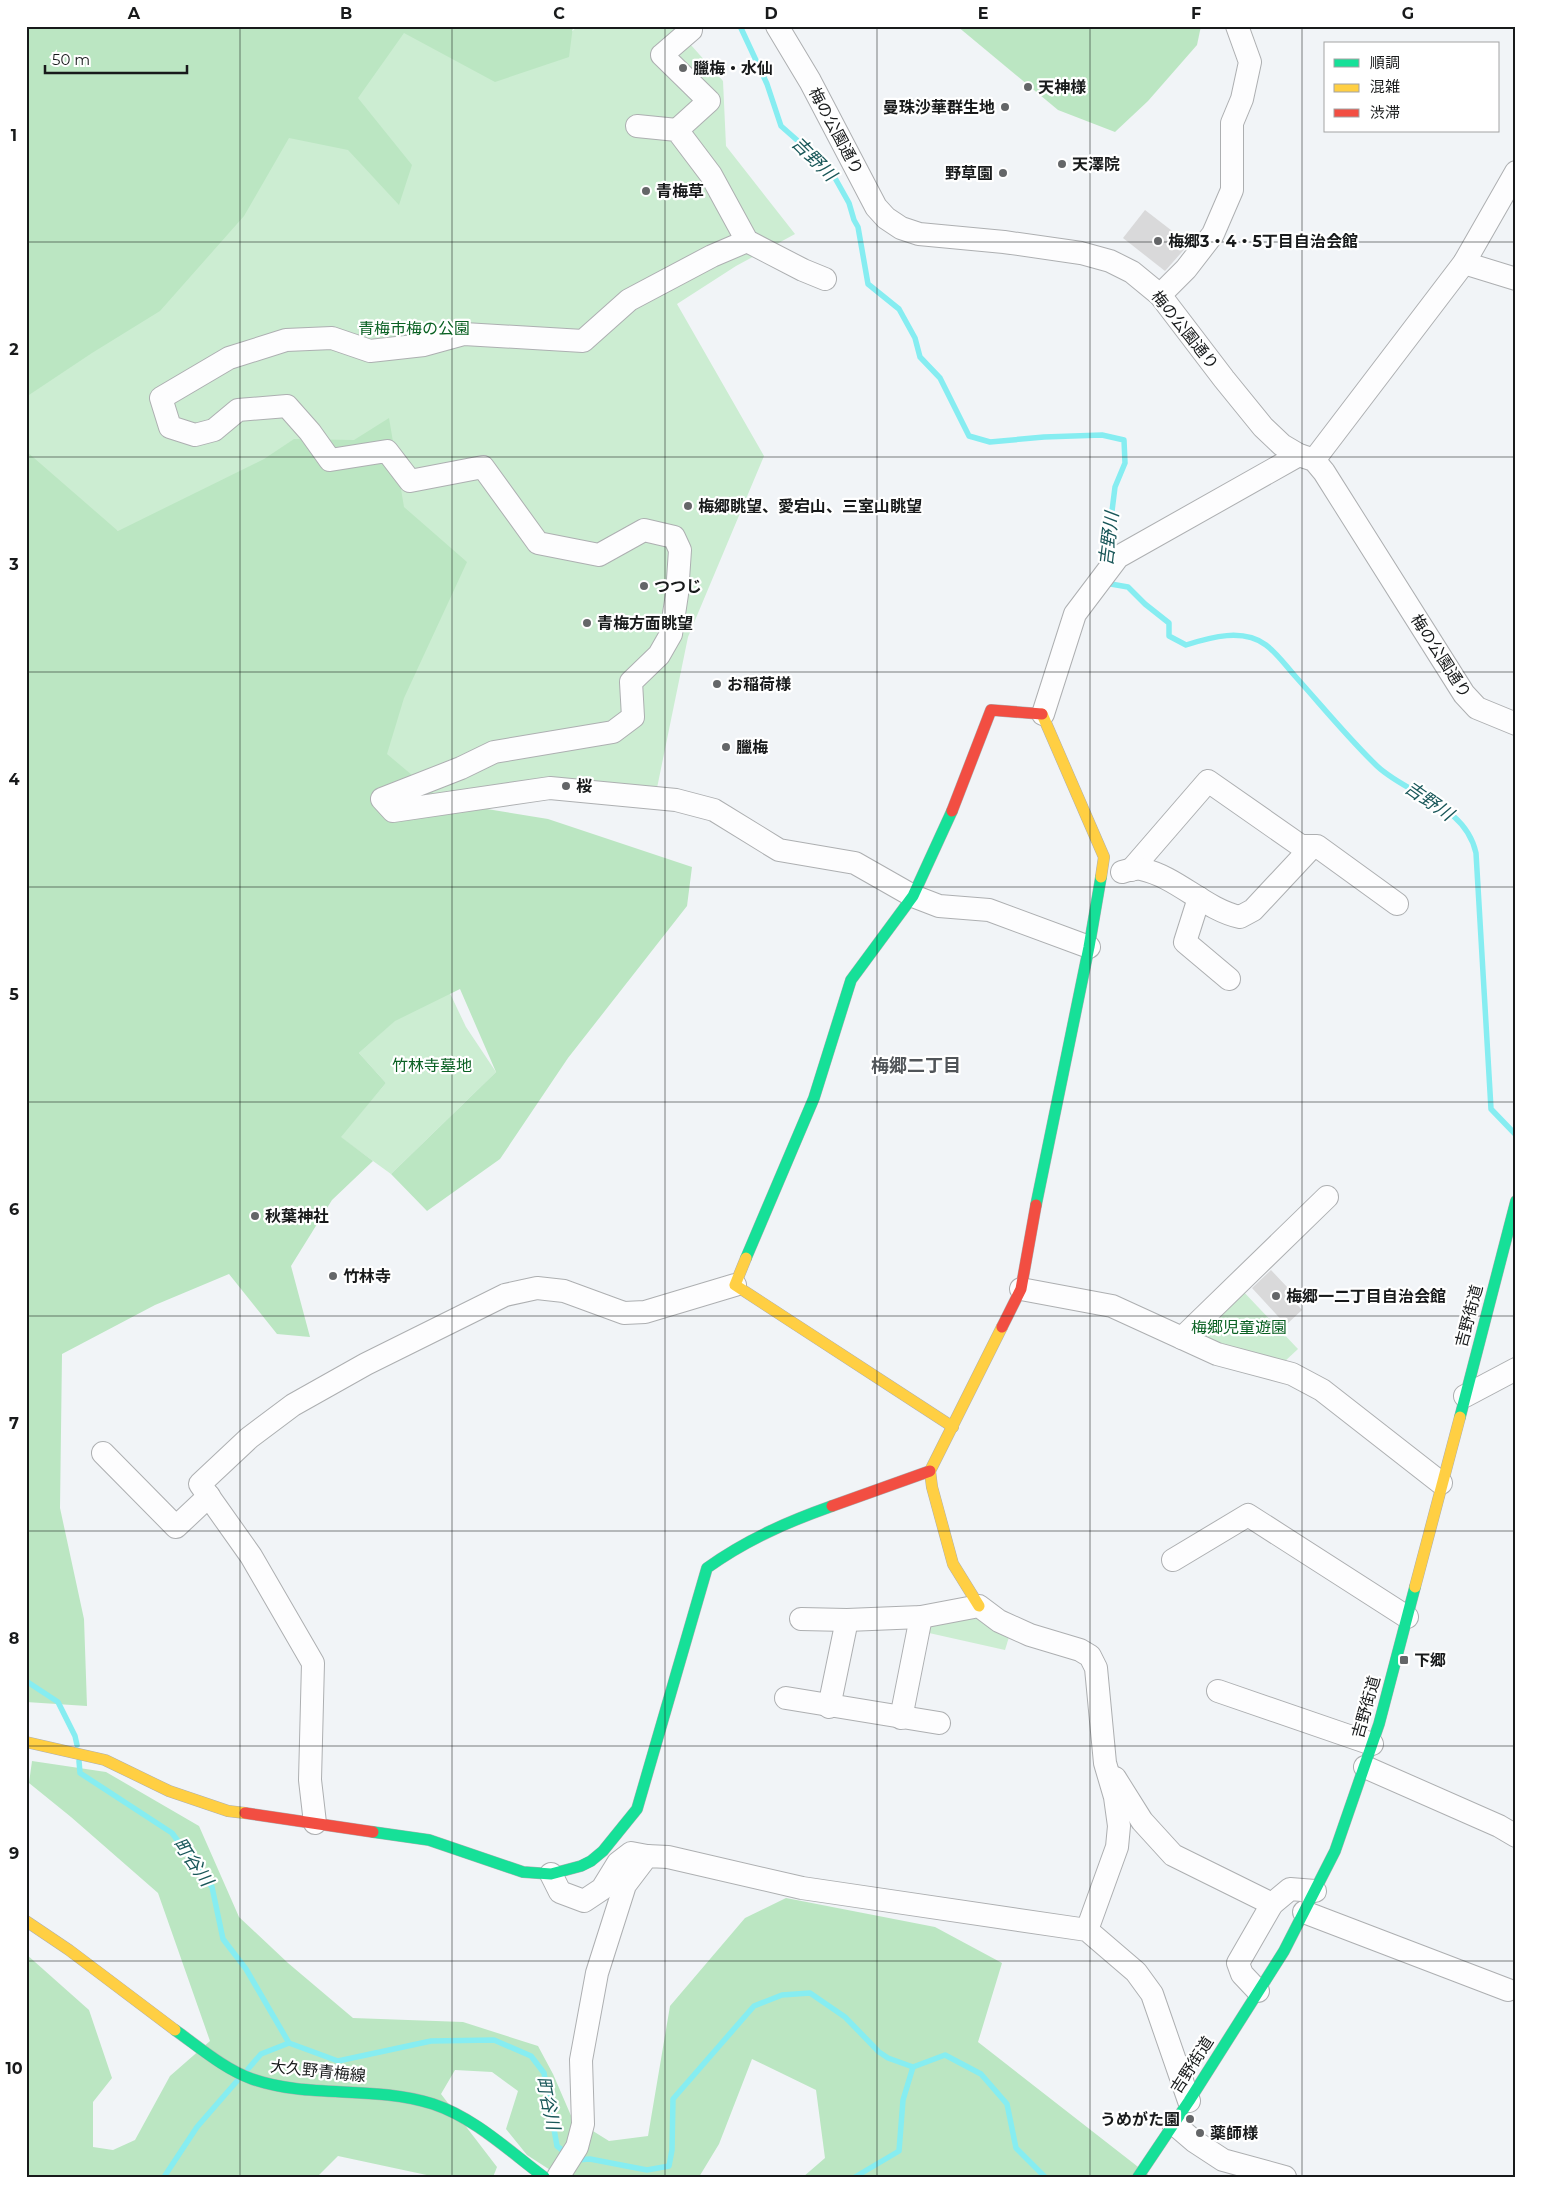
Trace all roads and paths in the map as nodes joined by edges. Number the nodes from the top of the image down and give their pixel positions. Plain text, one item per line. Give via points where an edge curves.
1 (777, 26) edge
2 (1237, 26) edge
3 (691, 30) dead end
4 (637, 126) dead end
5 (677, 130) junction
6 (1516, 172) edge
7 (747, 241) junction
8 (1464, 263) junction
9 (1516, 279) edge
10 (826, 280) dead end
11 (1160, 296) junction
12 (1306, 457) junction
13 (1043, 714) junction
14 (1516, 724) edge
15 (1311, 848) junction
16 (1131, 870) junction
17 (1101, 875) junction
18 (913, 896) junction
19 (1199, 898) junction
20 (1397, 904) dead end
21 (1089, 947) junction
22 (1229, 979) dead end
23 (1327, 1197) dead end
24 (1516, 1201) edge
25 (735, 1285) junction
26 (1020, 1289) junction
27 (1182, 1338) junction
28 (1516, 1369) edge
29 (1465, 1396) junction
30 (954, 1427) junction
31 (103, 1453) dead end
32 (930, 1471) junction
33 (1441, 1483) junction
34 (209, 1496) junction
35 (1173, 1560) dead end
36 (979, 1606) junction
37 (921, 1617) junction
38 (1407, 1617) junction
39 (801, 1619) dead end
40 (847, 1620) junction
41 (1218, 1691) dead end
42 (786, 1698) dead end
43 (828, 1707) junction
44 (901, 1718) junction
45 (938, 1723) dead end
46 (26, 1742) edge
47 (1372, 1744) junction
48 (1105, 1763) junction
49 (1365, 1767) junction
50 (314, 1823) junction
51 (1516, 1836) edge
52 (647, 1856) junction
53 (551, 1874) junction
54 (1315, 1891) junction
55 (1272, 1904) junction
56 (1304, 1912) junction
57 (26, 1921) edge
58 (1087, 1930) junction
59 (1508, 1990) dead end
60 (1258, 1991) junction
61 (1189, 2101) junction
62 (1173, 2123) junction
63 (555, 2174) edge
64 (1138, 2177) edge
65 (1286, 2177) edge

1 - 11 street, 梅の公園通り via 810,81 876,208 886,218 918,234 1004,242 1081,253 1110,261 1132,272
2 - 11 street via 1250,62 1242,99 1232,123 1232,190 1213,234
3 - 5 street via 662,55 709,102
4 - 5 street
5 - 7 street via 711,176
6 - 8 street
7 - 10 street
7 - 18 street via 629,300 583,341 464,334 424,346 370,351 332,338 286,340 229,358 161,398 170,427 195,435 214,430 238,410 287,406 330,460 387,451 410,482 483,467 538,543 599,555 644,530 674,537 680,550 671,634 659,656 631,682 633,717 613,732 494,752 382,799 393,811 550,788 676,800 714,810 779,850 855,863
8 - 9 street
8 - 12 street
11 - 12 street, 梅の公園通り via 1263,427 1282,445
12 - 13 street via 1118,557 1075,614
12 - 14 street, 梅の公園通り via 1336,489 1464,694 1477,708
13 - 17 street via 1104,857
13 - 18 street via 990,710 942,836
15 - 16 street via 1300,846 1208,781
15 - 19 street via 1247,914 1240,917 1227,914
15 - 20 street via 1317,846
16 - 17 street
16 - 19 street via 1140,868 1168,878
17 - 21 street
18 - 21 street via 939,906 989,910
18 - 25 street via 851,980 814,1098
19 - 22 street via 1185,942
21 - 26 street
23 - 27 street
24 - 29 street, 吉野街道
25 - 30 street
25 - 34 street via 645,1312 624,1312 564,1291 537,1288 506,1295 293,1404 249,1438 200,1484
26 - 27 street via 1112,1306
26 - 30 street
27 - 33 street via 1217,1354 1292,1374 1322,1390
28 - 29 street
29 - 33 street, 吉野街道
30 - 32 street
31 - 34 street via 176,1527
32 - 36 street via 953,1564
32 - 53 street via 770,1530 726,1553 707,1568 637,1809 591,1862
33 - 38 street, 吉野街道
34 - 50 street via 251,1556 313,1662 310,1780
35 - 38 street via 1248,1515
36 - 37 street
36 - 48 street via 998,1621 1090,1656 1096,1668
37 - 40 street
37 - 44 street
38 - 47 street, 吉野街道
39 - 40 street
40 - 43 street
41 - 47 street
42 - 43 street
43 - 44 street
44 - 45 street
46 - 50 street via 106,1760 169,1791 228,1811
47 - 49 street, 吉野街道
48 - 55 street via 1142,1821 1173,1855
48 - 58 street via 1118,1816 1117,1846
49 - 51 street
49 - 54 street, 吉野街道 via 1335,1851
50 - 53 street via 430,1840 523,1872
52 - 53 street via 631,1853 618,1863 602,1889 584,1900 560,1892
52 - 58 street via 668,1857 802,1888
52 - 63 street via 625,1885 597,1973 581,2060 584,2124 577,2147
54 - 55 street via 1290,1889
54 - 56 street, 吉野街道
55 - 60 street via 1238,1963 1242,1974
56 - 59 street
56 - 60 street, 吉野街道
57 - 63 street, 大久野青梅線 via 152,2015 252,2079 299,2088 378,2093 440,2107
58 - 61 street via 1136,1972 1152,1994
60 - 61 street, 吉野街道
61 - 62 street, 吉野街道
62 - 64 street, 吉野街道
62 - 65 street via 1194,2142 1223,2160

